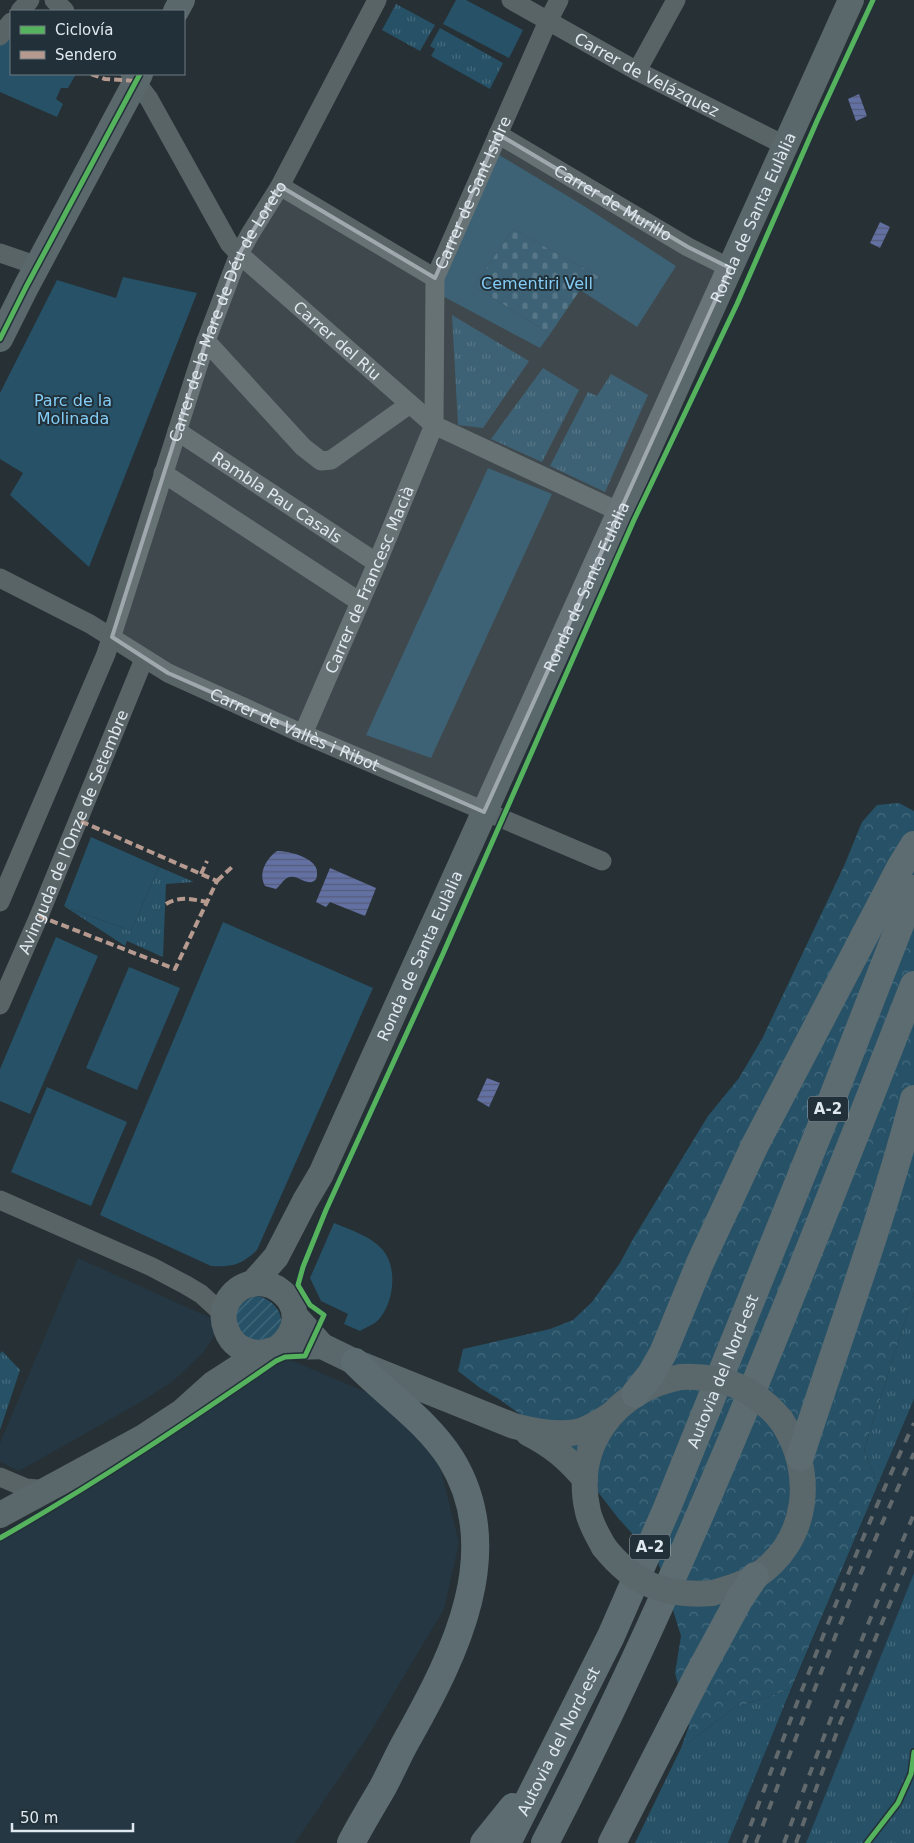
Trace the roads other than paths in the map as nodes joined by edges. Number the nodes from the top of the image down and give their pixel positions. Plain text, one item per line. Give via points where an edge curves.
1 (30, 0) edge
2 (54, 0) edge
3 (377, 0) edge
4 (511, 0) edge
5 (560, 0) edge
6 (676, 0) edge
7 (851, 0) edge
8 (21, 10) edge
9 (65, 10) edge
10 (548, 21) junction
11 (10, 23) edge
12 (0, 36) edge
13 (637, 71) junction
14 (136, 76) edge
15 (498, 134) junction
16 (786, 146) junction
17 (280, 186) junction
18 (0, 253) edge
19 (239, 254) junction
20 (38, 266) junction
21 (730, 268) junction
22 (435, 278) junction
23 (0, 339) edge
24 (206, 341) junction
25 (410, 404) junction
26 (434, 425) junction
27 (177, 431) junction
28 (164, 473) junction
29 (620, 512) junction
30 (377, 563) junction
31 (0, 578) edge
32 (360, 602) junction
33 (112, 637) junction
34 (144, 659) junction
35 (302, 734) junction
36 (484, 812) junction
37 (914, 845) edge
38 (602, 861) dead end
39 (914, 888) edge
40 (0, 902) edge
41 (914, 985) edge
42 (0, 1005) edge
43 (914, 1099) edge
44 (321, 1174) junction
45 (0, 1200) edge
46 (186, 1285) junction
47 (244, 1288) junction
48 (292, 1309) junction
49 (226, 1326) junction
50 (322, 1346) junction
51 (270, 1351) junction
52 (355, 1362) junction
53 (212, 1384) junction
54 (635, 1394) junction
55 (609, 1416) junction
56 (514, 1426) junction
57 (800, 1457) junction
58 (585, 1479) junction
59 (5, 1480) edge
60 (48, 1490) junction
61 (4, 1512) edge
62 (755, 1576) junction
63 (408, 1737) junction
64 (550, 1760) junction
65 (563, 1808) junction
66 (331, 1843) edge
67 (351, 1843) edge
68 (484, 1843) edge
69 (507, 1843) edge
70 (545, 1843) edge
71 (552, 1843) edge
72 (612, 1843) edge

1 - 8 street
2 - 9 street
3 - 17 street, Carrer de la Mare de Déu de Loreto
4 - 10 street, Carrer de Velázquez
5 - 10 street, Carrer de Sant Isidre
6 - 13 street
7 - 16 main road, Ronda de Santa Eulàlia
10 - 13 street, Carrer de Velázquez
10 - 15 street, Carrer de Sant Isidre
11 - 12 street
13 - 16 street, Carrer de Velázquez
14 - 19 street, Carrer del Riu via 229,243
14 - 20 main road
15 - 21 street, Carrer de Murillo via 692,250
15 - 22 street, Carrer de Sant Isidre
16 - 21 main road, Ronda de Santa Eulàlia
17 - 19 street, Carrer de la Mare de Déu de Loreto
17 - 22 street
18 - 20 street
19 - 24 street, Carrer de la Mare de Déu de Loreto
19 - 25 street, Carrer del Riu
20 - 23 main road
21 - 29 main road, Ronda de Santa Eulàlia
22 - 26 street, Carrer de Sant Isidre
24 - 25 street via 303,448 321,461 332,460
24 - 27 street, Carrer de la Mare de Déu de Loreto
25 - 26 street, Carrer del Riu
26 - 29 street, Carrer del Riu
26 - 30 street, Carrer de Francesc Macià
27 - 28 street, Carrer de la Mare de Déu de Loreto
27 - 30 street, Rambla Pau Casals
28 - 32 street
28 - 33 street, Carrer de la Mare de Déu de Loreto
29 - 36 main road, Ronda de Santa Eulàlia
30 - 32 street, Carrer de Francesc Macià
31 - 33 street, Carrer de Vallès i Ribot
32 - 35 street, Carrer de Francesc Macià
33 - 34 street, Carrer de Vallès i Ribot
33 - 40 street
34 - 35 street, Carrer de Vallès i Ribot
34 - 42 street, Avinguda de l'Onze de Setembre
35 - 36 street, Carrer de Vallès i Ribot
36 - 38 street, Carrer de Vallès i Ribot
36 - 44 main road, Ronda de Santa Eulàlia
37 - 54 highway via 755,1145 700,1263 663,1353
39 - 64 highway, Autovia del Nord-est / A-2 via 667,1508 611,1636
41 - 65 highway, Autovia del Nord-est / A-2 via 826,1211 712,1486 650,1629
43 - 57 highway via 857,1291
44 - 47 main road, Ronda de Santa Eulàlia via 276,1257
44 - 48 main road, Ronda de Santa Eulàlia via 313,1205 292,1256 287,1283
45 - 46 street
46 - 47 street
46 - 49 street via 201,1294
47 - 48 main road via 261,1283 271,1285
47 - 49 main road via 229,1300
48 - 50 main road
48 - 51 main road via 291,1335
49 - 51 main road via 237,1346 246,1350
49 - 53 main road via 222,1361
50 - 51 main road
50 - 52 main road
51 - 53 main road
52 - 56 main road
52 - 63 highway via 434,1435 463,1482 474,1524 474,1571 462,1624 448,1663
53 - 60 main road via 160,1427
54 - 55 main road
54 - 57 main road, bridge via 650,1385 681,1377 714,1378 738,1386 760,1399 782,1420
55 - 56 main road via 579,1432 542,1432
55 - 58 main road via 591,1448
56 - 58 main road via 554,1447
57 - 62 main road via 803,1495 795,1528 786,1546
58 - 62 main road, bridge via 586,1500 595,1531 604,1548 627,1572 652,1586 694,1595 736,1587
59 - 60 street via 26,1488
59 - 61 street via 13,1496 12,1506
60 - 61 main road
62 - 72 highway via 728,1618
63 - 66 highway
63 - 67 highway
64 - 68 highway
64 - 69 highway, Autovia del Nord-est / A-2
65 - 70 highway, Autovia del Nord-est / A-2
65 - 71 highway

